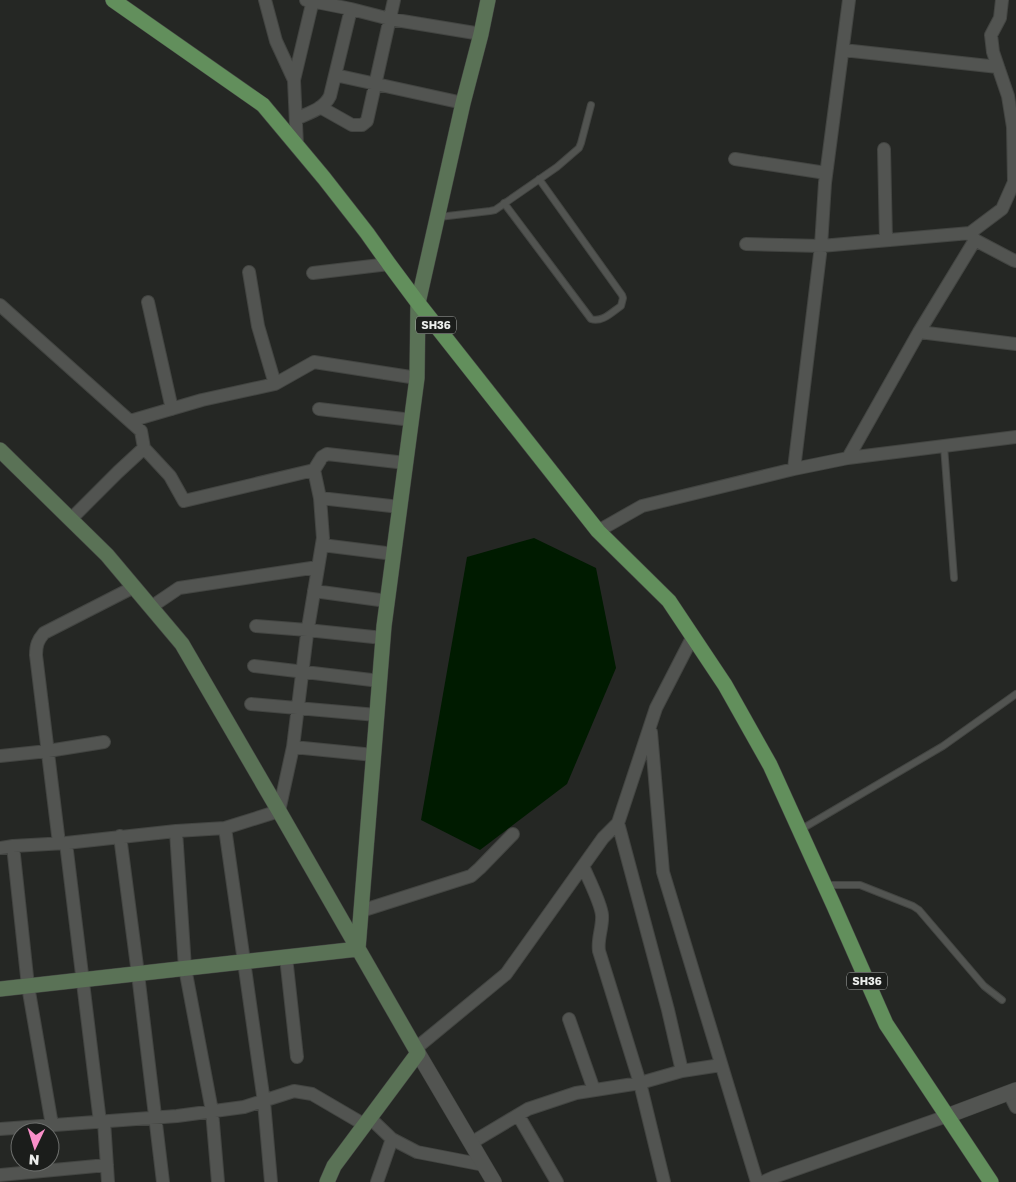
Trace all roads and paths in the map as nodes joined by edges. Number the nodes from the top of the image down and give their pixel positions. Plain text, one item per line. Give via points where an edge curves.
1 (113, 0) edge
2 (265, 0) edge
3 (394, 0) edge
4 (488, 0) edge
5 (850, 0) edge
6 (1002, 0) edge
7 (311, 1) edge
8 (351, 10) junction
9 (390, 18) junction
10 (481, 34) junction
11 (843, 50) junction
12 (998, 67) junction
13 (335, 75) junction
14 (294, 80) junction
15 (375, 84) junction
16 (1012, 92) edge
17 (463, 103) junction
18 (591, 105) dead end
19 (320, 107) junction
20 (296, 119) junction
21 (297, 146) junction
22 (884, 149) dead end
23 (735, 159) dead end
24 (826, 173) junction
25 (542, 177) junction
26 (504, 203) junction
27 (1002, 209) junction
28 (1016, 210) edge
29 (438, 218) junction
30 (972, 236) junction
31 (886, 240) junction
32 (746, 244) dead end
33 (821, 246) junction
34 (1016, 261) edge
35 (389, 264) junction
36 (249, 272) dead end
37 (313, 273) dead end
38 (148, 302) dead end
39 (418, 302) junction
40 (0, 305) edge
41 (918, 332) junction
42 (1016, 344) edge
43 (417, 378) junction
44 (275, 384) junction
45 (172, 409) junction
46 (319, 409) dead end
47 (412, 420) junction
48 (130, 421) junction
49 (1016, 437) edge
50 (944, 446) junction
51 (144, 448) junction
52 (0, 450) edge
53 (848, 458) junction
54 (406, 463) junction
55 (794, 469) junction
56 (314, 470) junction
57 (320, 498) junction
58 (400, 507) junction
59 (71, 519) junction
60 (598, 531) junction
61 (322, 545) junction
62 (394, 554) junction
63 (318, 567) junction
64 (954, 578) dead end
65 (134, 586) junction
66 (314, 591) junction
67 (387, 601) junction
68 (151, 607) junction
69 (256, 626) dead end
70 (308, 630) junction
71 (692, 636) junction
72 (383, 638) junction
73 (254, 666) dead end
74 (302, 672) junction
75 (380, 681) junction
76 (1016, 694) edge
77 (252, 704) dead end
78 (297, 708) junction
79 (377, 715) junction
80 (650, 726) junction
81 (104, 742) dead end
82 (292, 746) junction
83 (48, 751) junction
84 (374, 755) junction
85 (0, 756) edge
86 (280, 811) junction
87 (618, 823) junction
88 (225, 828) junction
89 (800, 830) junction
90 (176, 831) junction
91 (513, 834) dead end
92 (120, 836) junction
93 (63, 843) junction
94 (13, 846) junction
95 (0, 848) edge
96 (583, 866) junction
97 (825, 885) junction
98 (361, 911) junction
99 (358, 949) junction
100 (286, 957) junction
101 (244, 962) junction
102 (185, 968) junction
103 (138, 974) junction
104 (83, 980) junction
105 (28, 986) junction
106 (0, 989) edge
107 (1002, 1000) dead end
108 (569, 1019) dead end
109 (416, 1051) junction
110 (296, 1057) dead end
111 (722, 1066) junction
112 (682, 1071) junction
113 (640, 1083) junction
114 (594, 1090) junction
115 (1012, 1092) edge
116 (264, 1102) junction
117 (1016, 1107) edge
118 (212, 1111) junction
119 (518, 1115) junction
120 (947, 1116) junction
121 (156, 1117) junction
122 (102, 1121) junction
123 (51, 1122) edge
124 (367, 1122) junction
125 (60, 1124) edge
126 (392, 1139) junction
127 (471, 1143) junction
128 (107, 1165) junction
129 (484, 1165) junction
130 (0, 1175) edge
131 (47, 1176) edge
132 (766, 1181) edge
133 (108, 1182) edge
134 (163, 1182) edge
135 (218, 1182) edge
136 (271, 1182) edge
137 (327, 1182) edge
138 (377, 1182) edge
139 (494, 1182) edge
140 (557, 1182) edge
141 (664, 1182) edge
142 (757, 1182) edge
143 (991, 1182) edge

1 - 21 main road, SH36 via 263,105
2 - 14 street via 276,41
3 - 9 street
4 - 10 main road
5 - 11 street
6 - 12 street via 1000,18 991,35
7 - 8 street
7 - 14 street
8 - 9 street
8 - 13 street
9 - 10 street
9 - 15 street
10 - 17 main road
11 - 12 street
11 - 24 street
12 - 16 street
13 - 15 street
13 - 19 street via 330,96
14 - 20 street
15 - 17 street
15 - 19 street via 366,121 362,125 352,125
16 - 27 street via 1014,182
17 - 29 main road
18 - 25 lane via 579,148
19 - 20 street
20 - 21 street
21 - 35 main road, SH36
22 - 31 street
23 - 24 street
24 - 33 street
25 - 26 lane
25 - 26 lane via 622,295 621,306 593,321
26 - 29 lane via 490,211
27 - 28 street
27 - 30 street
29 - 39 main road
30 - 31 street
30 - 34 street
30 - 41 street
31 - 33 street
32 - 33 street
33 - 55 street
35 - 37 street
35 - 39 main road, SH36
36 - 44 street via 258,326
38 - 45 street
39 - 43 main road
39 - 60 main road, SH36
40 - 48 street
41 - 42 street
41 - 53 street
43 - 44 street via 314,362
43 - 47 main road
44 - 45 street
45 - 48 street
46 - 47 street
47 - 54 main road
48 - 51 street via 141,432
49 - 50 street
50 - 53 street
50 - 64 lane
51 - 56 street via 170,476 184,501
51 - 59 street
52 - 59 main road
53 - 55 street
54 - 56 street via 327,454
54 - 58 main road
55 - 60 street via 642,506
56 - 57 street
57 - 58 street
57 - 61 street
58 - 62 main road
59 - 65 main road
60 - 71 main road, SH36 via 669,601
61 - 62 street
61 - 63 street
62 - 67 main road
63 - 66 street
63 - 68 street via 179,588
65 - 68 main road
65 - 83 street via 44,633 39,639 36,655
66 - 67 street
66 - 70 street
67 - 72 main road
68 - 86 main road via 182,644
69 - 70 street
70 - 72 street
70 - 74 street
71 - 80 street
71 - 89 main road, SH36 via 725,685 770,765
72 - 75 main road
73 - 74 street
74 - 75 street
74 - 78 street
75 - 79 main road
76 - 89 lane via 943,746
77 - 78 street
78 - 79 street
78 - 82 street
79 - 84 main road
80 - 87 street
80 - 111 street via 663,872
81 - 83 street
82 - 84 street
82 - 86 street
83 - 85 street
83 - 93 street
84 - 98 main road
86 - 88 street
86 - 99 main road
87 - 96 street
87 - 112 street
88 - 90 street
88 - 101 street
89 - 97 main road, SH36
90 - 92 street
90 - 102 street
91 - 98 street via 471,876
92 - 93 street
92 - 103 street
93 - 94 street
93 - 104 street
94 - 95 street
94 - 105 street
96 - 109 street via 506,974
96 - 113 street via 602,914 599,951
97 - 107 lane via 860,885 913,906 984,986
97 - 120 main road, SH36 via 886,1024
98 - 99 main road
99 - 100 main road
99 - 109 main road
100 - 101 main road
100 - 110 street
101 - 102 main road
101 - 116 street
102 - 103 main road
102 - 118 street
103 - 104 main road
103 - 121 street
104 - 105 main road
104 - 122 street
105 - 106 main road
105 - 123 street
108 - 114 street
109 - 124 main road
109 - 127 street
111 - 112 street
111 - 142 street
112 - 113 street
113 - 114 street
113 - 141 street
114 - 119 street via 576,1092
115 - 117 street
115 - 120 street
116 - 118 street
116 - 124 street via 294,1091 312,1094
116 - 136 street
118 - 121 street
118 - 135 street
119 - 127 street
119 - 140 street
120 - 132 street
120 - 143 main road, SH36
121 - 122 street
121 - 134 street
122 - 125 street
122 - 128 street
124 - 126 street
124 - 137 main road via 334,1166
126 - 129 street via 417,1152
126 - 138 street
127 - 129 street
128 - 131 street
128 - 133 street
129 - 139 street
130 - 131 street

